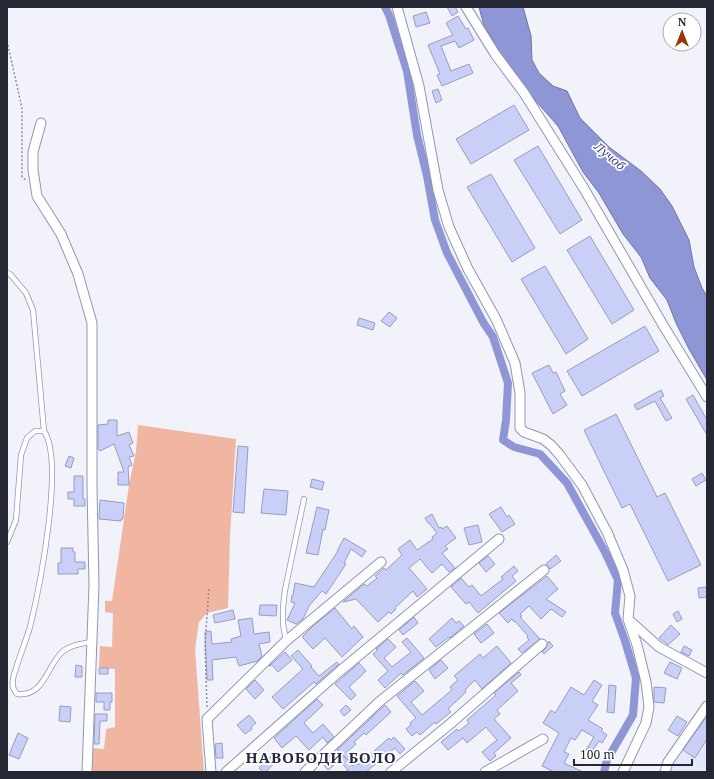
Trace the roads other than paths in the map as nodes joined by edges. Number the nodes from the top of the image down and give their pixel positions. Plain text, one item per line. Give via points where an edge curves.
1 (397, 7) edge
2 (466, 7) edge
3 (41, 123) dead end
4 (7, 272) edge
5 (707, 397) edge
6 (44, 432) junction
7 (304, 499) dead end
8 (499, 539) dead end
9 (7, 542) edge
10 (381, 562) dead end
11 (544, 570) dead end
12 (628, 620) junction
13 (286, 641) junction
14 (91, 642) junction
15 (542, 644) dead end
16 (707, 673) edge
17 (707, 706) edge
18 (543, 739) dead end
19 (492, 770) edge
20 (87, 772) edge
21 (211, 772) edge
22 (226, 772) edge
23 (305, 772) edge
24 (391, 772) edge
25 (623, 772) edge
26 (665, 772) edge

1 - 12 street via 419,86 438,190 449,227 468,269 496,319 515,363 520,393 520,428 551,445 582,485 607,532 623,570 630,596
2 - 5 street via 578,180
3 - 14 street via 33,152 37,196 61,234 78,274 92,323 94,585
4 - 6 lane via 26,293 33,310
6 - 9 lane via 35,431 27,438 21,456 16,520
6 - 14 lane via 48,437 52,485 48,530 30,627 13,679 13,688 17,694 26,695 34,692 63,652 76,645
7 - 13 lane via 285,590 283,624
8 - 22 street via 340,671
10 - 13 street
11 - 23 street via 379,702
12 - 16 street via 659,647
12 - 25 street via 646,682 649,707 646,723
13 - 21 street via 207,719
14 - 20 street
15 - 24 street
17 - 26 street via 668,762
18 - 19 street

